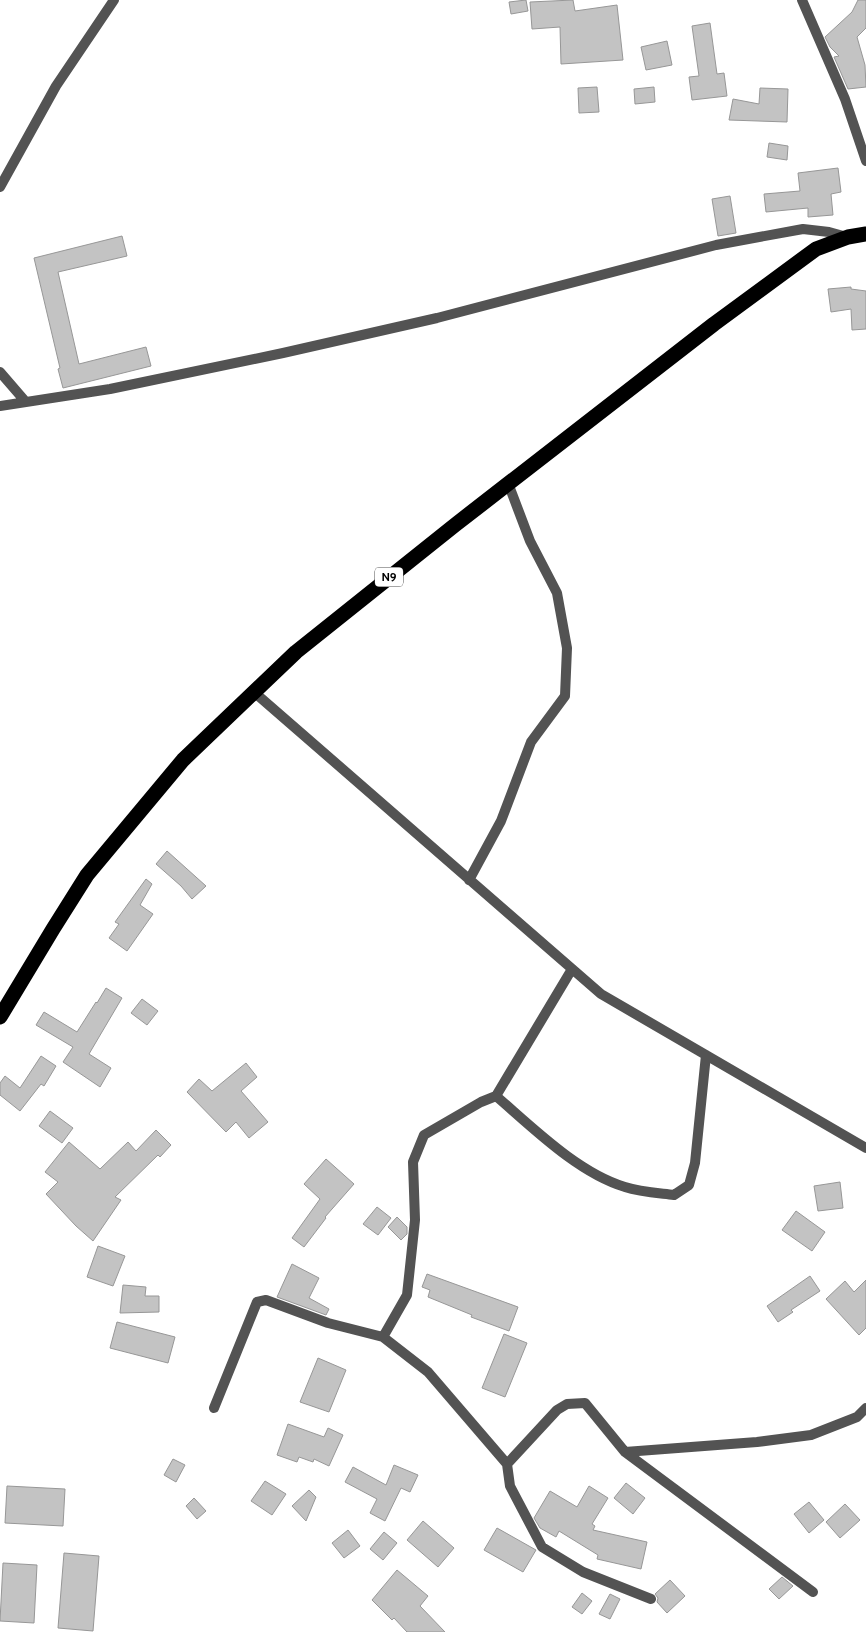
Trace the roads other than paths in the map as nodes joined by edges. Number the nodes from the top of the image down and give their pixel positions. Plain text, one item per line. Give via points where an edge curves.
1 (114, 0) edge
2 (802, 0) edge
3 (866, 161) edge
4 (0, 187) edge
5 (866, 234) edge
6 (848, 237) junction
7 (0, 372) edge
8 (25, 401) junction
9 (0, 406) edge
10 (508, 483) junction
11 (254, 692) junction
12 (469, 880) junction
13 (572, 969) junction
14 (0, 1017) edge
15 (706, 1055) junction
16 (496, 1096) junction
17 (866, 1148) edge
18 (383, 1337) junction
19 (214, 1408) dead end
20 (866, 1408) edge
21 (625, 1452) junction
22 (507, 1464) junction
23 (814, 1592) dead end
24 (651, 1599) dead end

1 - 4 street via 56,86
2 - 3 street via 845,99
5 - 6 highway, N9
6 - 8 street via 804,229 716,245 437,318 110,388
6 - 10 highway, N9 via 816,249
7 - 8 street
8 - 9 street
10 - 11 highway, N9 via 296,652
10 - 12 street via 530,541 558,593 567,648 565,696 531,742 501,821
11 - 12 street
11 - 14 highway, N9 via 183,760 87,875
12 - 13 street
13 - 15 street via 601,994
13 - 16 street
15 - 16 street via 695,1163 689,1185 674,1195 625,1188 594,1174 552,1144
15 - 17 street
16 - 18 street via 424,1135 413,1162 416,1220 407,1295
18 - 19 street via 328,1323 266,1300 257,1302
18 - 22 street via 428,1372
20 - 21 street via 857,1418 811,1435
21 - 22 street via 585,1403 567,1404 557,1410
21 - 23 street
22 - 24 street via 510,1486 542,1547 583,1572

